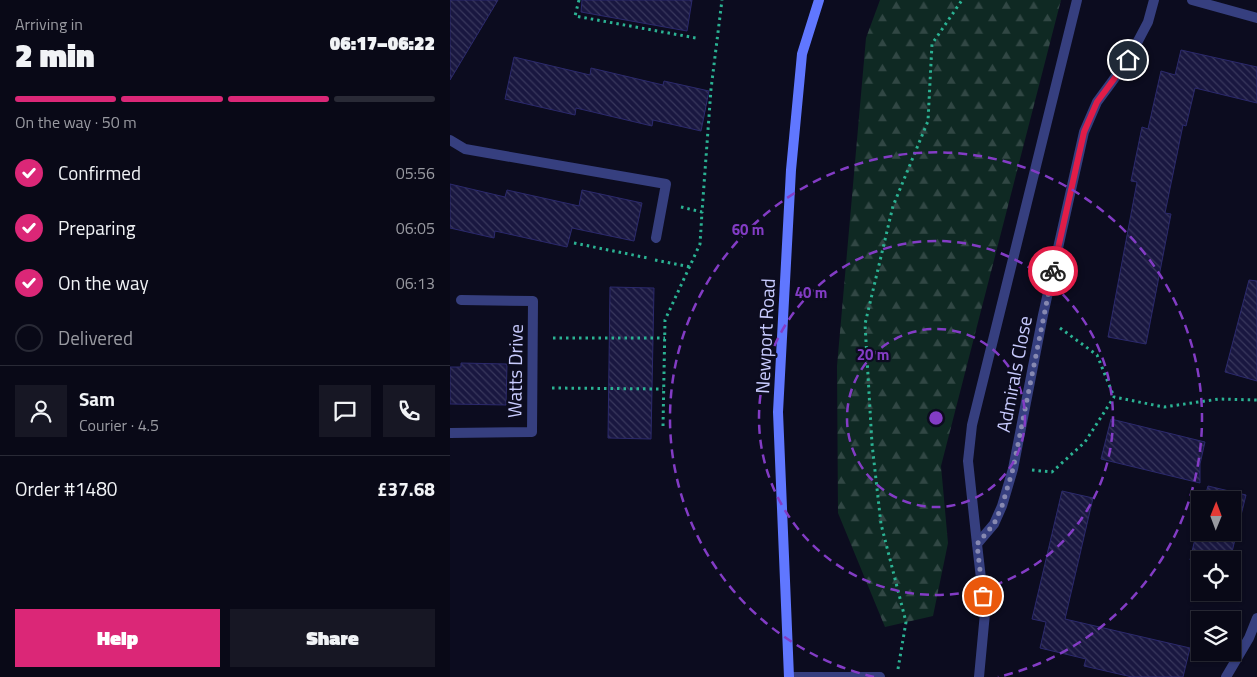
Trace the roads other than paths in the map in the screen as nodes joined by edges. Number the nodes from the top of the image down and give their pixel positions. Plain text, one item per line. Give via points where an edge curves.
1 (819, 0) edge
2 (1077, 0) edge
3 (1154, 0) edge
4 (1192, 0) edge
5 (1257, 18) edge
6 (450, 140) edge
7 (656, 238) dead end
8 (461, 300) dead end
9 (450, 433) edge
10 (977, 544) junction
11 (1257, 618) edge
12 (789, 677) edge
13 (880, 677) edge
14 (979, 677) edge
15 (1226, 677) edge

1 - 12 main road, Newport Road via 802,54 791,170 778,412
2 - 10 street via 972,424 968,461
3 - 10 street, Admirals Close via 1148,22 1128,60 1097,102 1084,132 1013,469 994,524
4 - 5 street
6 - 7 street via 465,149 666,184
8 - 9 street, Watts Drive via 533,301 532,432
10 - 14 street via 985,613
11 - 15 street
12 - 13 street

